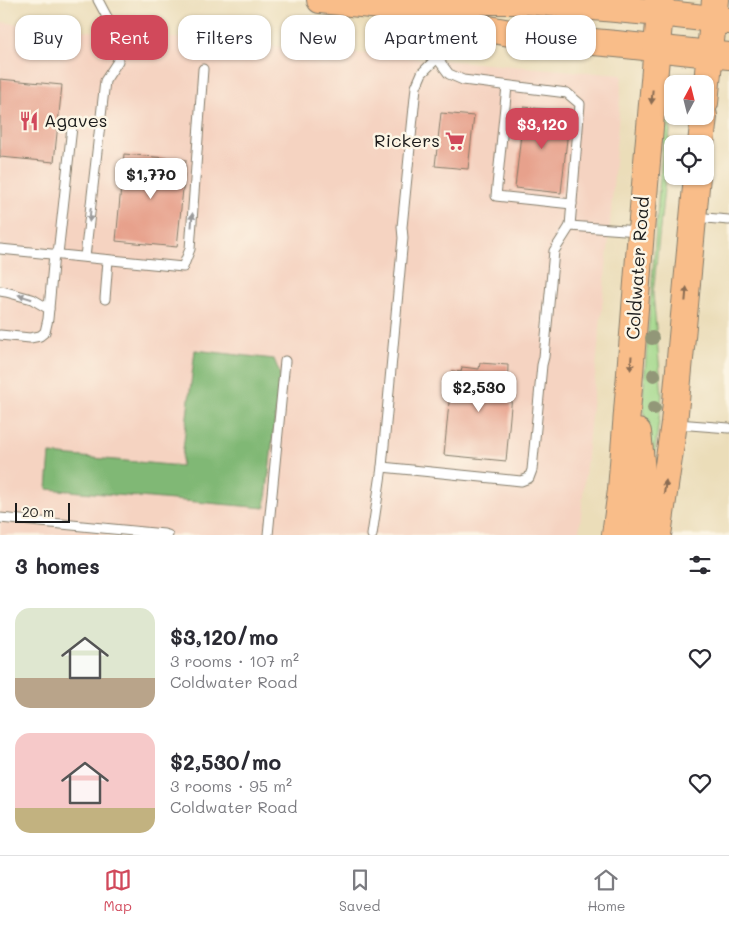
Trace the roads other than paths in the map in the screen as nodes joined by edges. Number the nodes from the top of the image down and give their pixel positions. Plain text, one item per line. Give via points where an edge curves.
1 (98, 0) edge
2 (330, 0) edge
3 (527, 1) edge
4 (585, 4) edge
5 (660, 7) edge
6 (442, 12) junction
7 (719, 14) edge
8 (442, 15) edge
9 (656, 48) junction
10 (720, 55) edge
11 (435, 60) edge
12 (438, 60) edge
13 (203, 69) dead end
14 (714, 75) edge
15 (507, 86) junction
16 (72, 126) dead end
17 (696, 185) edge
18 (572, 204) junction
19 (693, 217) junction
20 (729, 220) edge
21 (570, 226) junction
22 (641, 232) junction
23 (0, 249) edge
24 (56, 254) junction
25 (85, 257) junction
26 (108, 260) junction
27 (0, 291) edge
28 (105, 299) dead end
29 (49, 309) junction
30 (0, 335) edge
31 (285, 361) dead end
32 (628, 398) junction
33 (674, 423) junction
34 (729, 428) edge
35 (382, 467) junction
36 (0, 518) edge
37 (168, 535) edge
38 (268, 535) edge
39 (372, 535) edge
40 (614, 535) edge
41 (638, 535) edge
42 (658, 535) edge

1 -> 25 lane via 116,34 118,61 104,80
2 - 6 main road
3 - 4 main road
3 - 6 main road via 476,1
4 - 5 main road
5 - 7 main road
5 - 9 main road, Coldwater Road
6 - 8 lane
6 - 9 main road via 473,26 525,36
7 - 10 main road
9 - 10 main road
9 -> 22 main road, Coldwater Road
10 - 14 main road
11 - 35 lane via 422,73 416,87
12 - 15 lane via 449,74 462,80
26 -> 13 lane via 183,267 190,249
15 - 18 lane via 568,93 580,104
15 - 18 lane via 496,196
16 - 24 lane
17 - 19 main road
18 - 21 lane
19 - 20 lane
33 -> 19 main road
21 - 22 lane
21 - 35 lane via 554,252 529,478 521,481
22 -> 32 main road, Coldwater Road
23 - 24 lane
24 - 25 lane
24 - 29 lane
25 - 26 lane
26 - 28 lane
29 -> 27 lane via 32,299
29 - 30 lane via 45,332 40,336
31 - 38 lane
32 - 40 main road, Coldwater Road
32 - 41 main road via 637,418 644,491
33 - 34 lane
42 -> 33 main road
35 - 39 lane
36 - 37 lane

